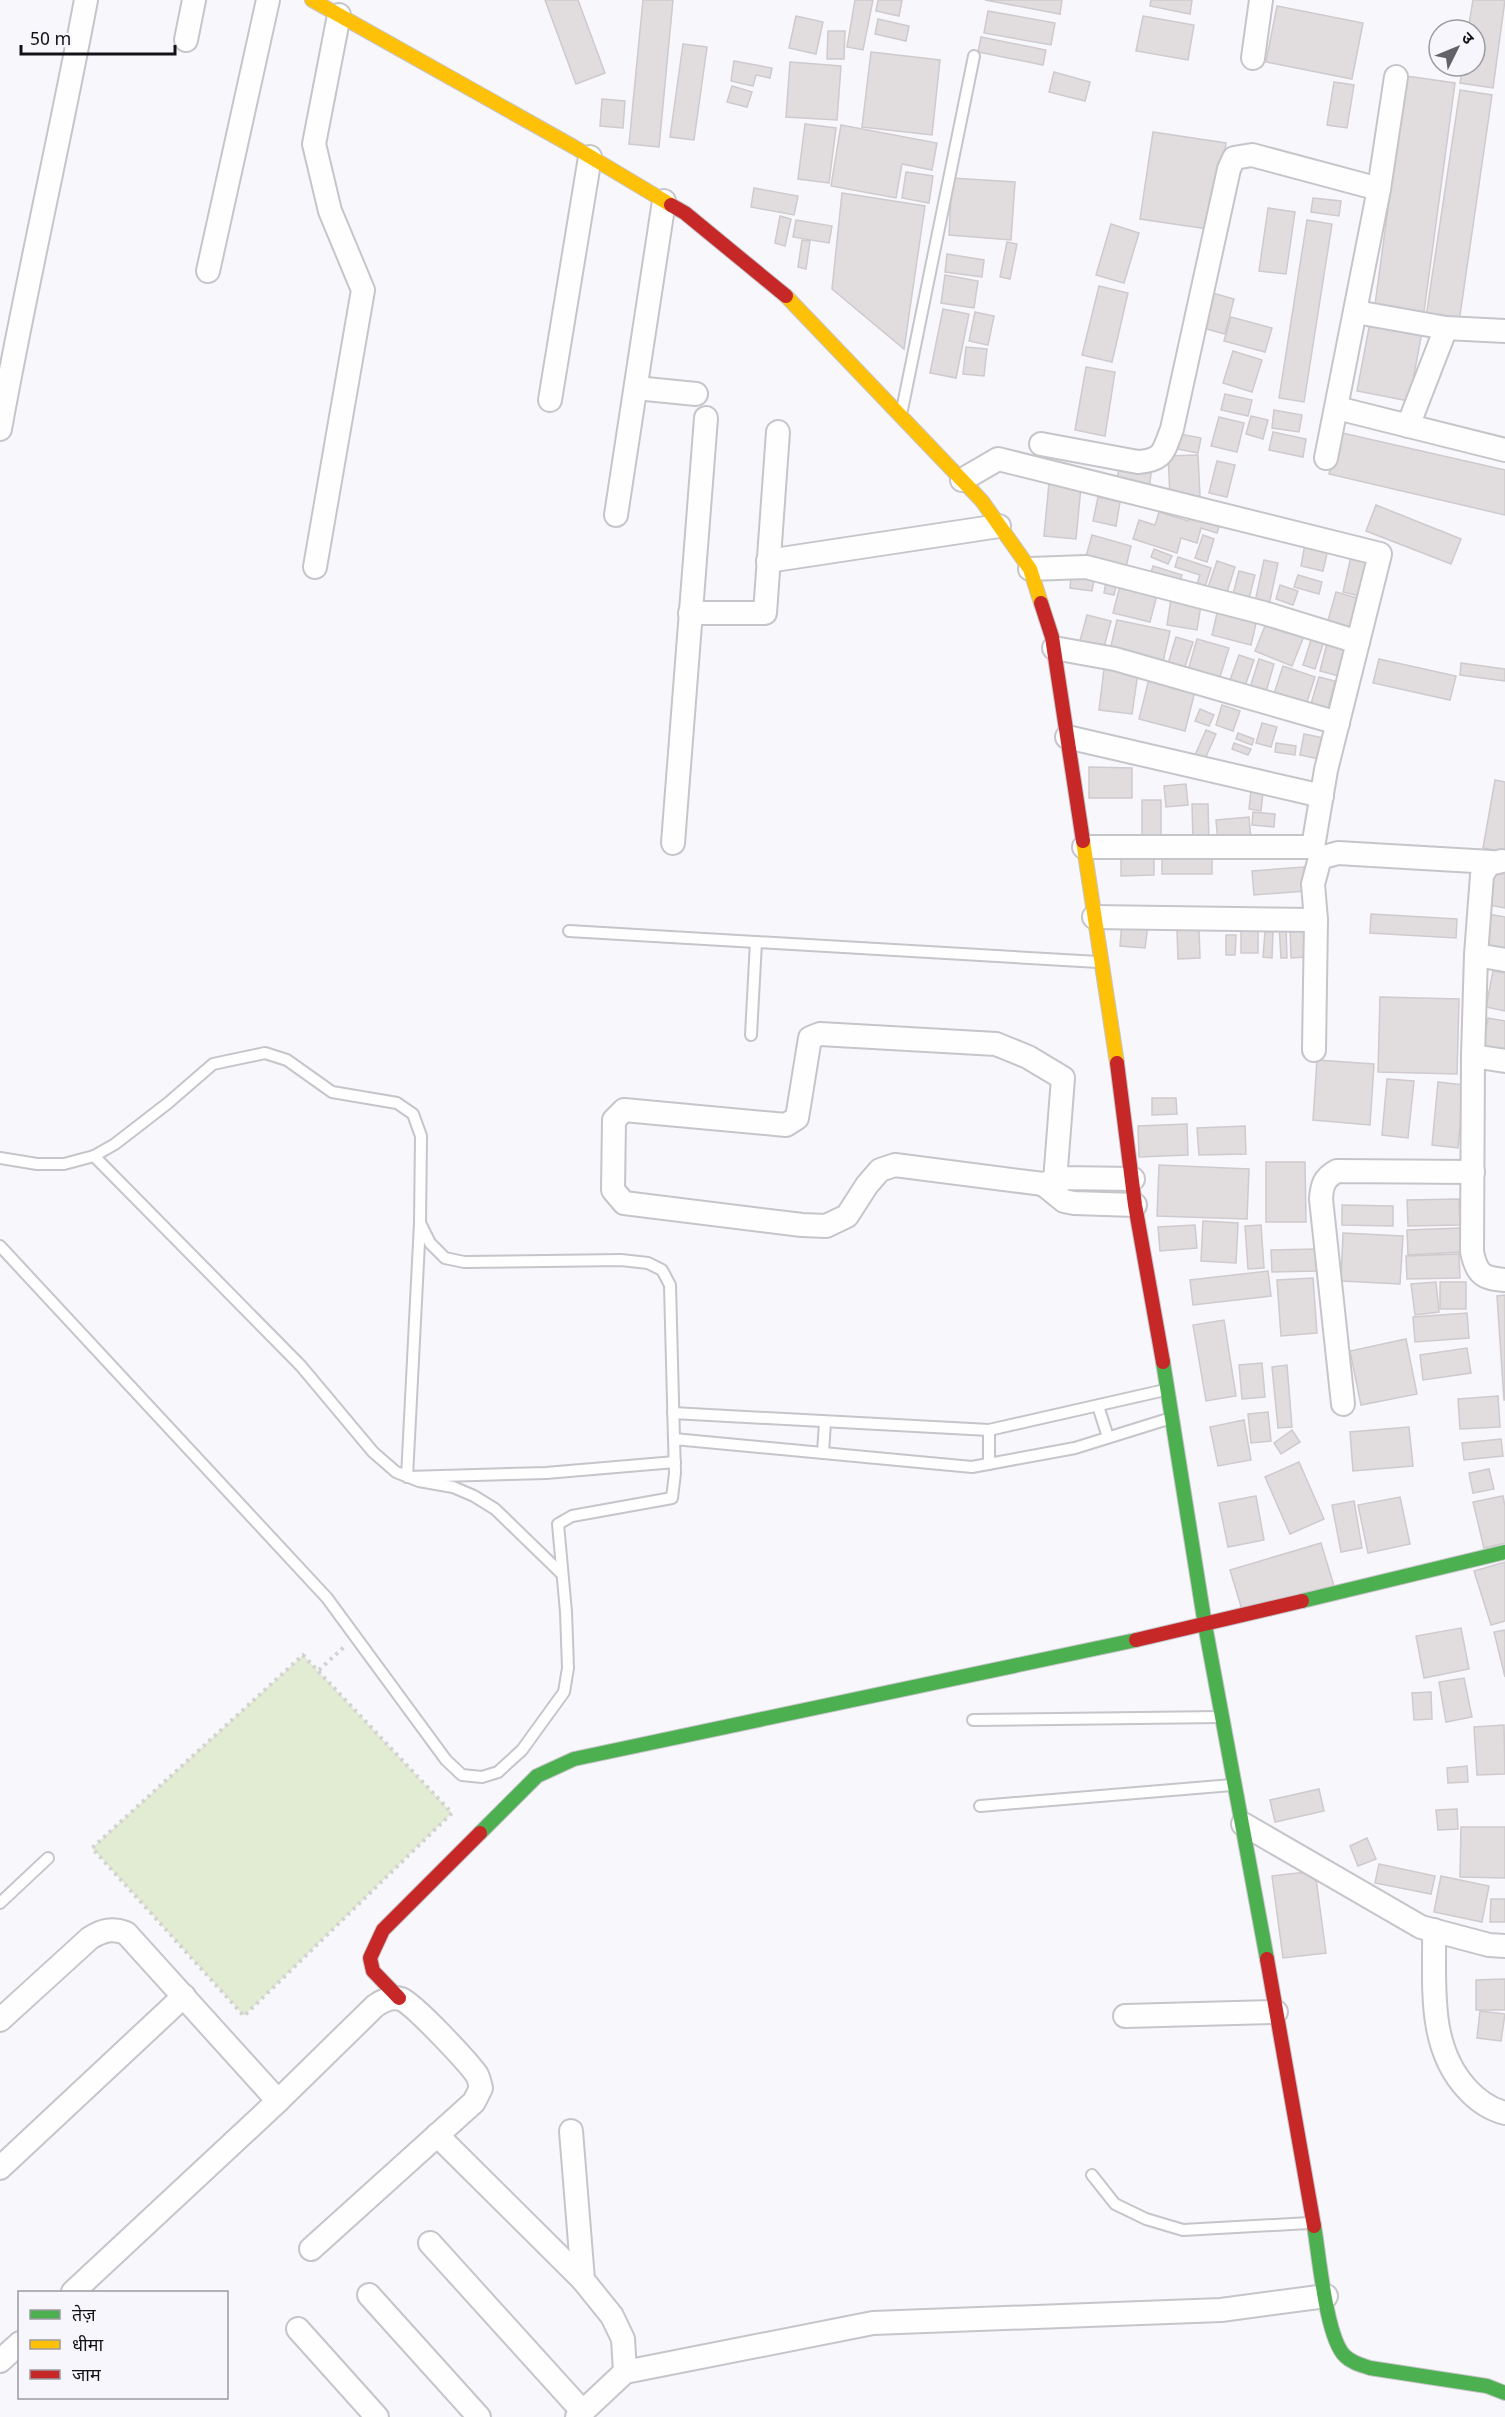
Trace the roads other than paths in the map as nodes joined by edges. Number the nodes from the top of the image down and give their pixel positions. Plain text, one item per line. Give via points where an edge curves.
1 (86, 0) edge
2 (194, 0) edge
3 (268, 0) edge
4 (312, 0) edge
5 (1261, 0) edge
6 (339, 15) junction
7 (186, 40) dead end
8 (974, 56) dead end
9 (1253, 58) dead end
10 (1396, 77) dead end
11 (590, 157) junction
12 (1379, 189) junction
13 (664, 201) junction
14 (208, 271) dead end
15 (1356, 312) junction
16 (1504, 324) edge
17 (1446, 328) junction
18 (636, 388) junction
19 (696, 394) dead end
20 (550, 400) dead end
21 (1337, 408) junction
22 (901, 416) junction
23 (706, 418) dead end
24 (1408, 426) junction
25 (0, 429) edge
26 (778, 432) dead end
27 (1041, 444) dead end
28 (1505, 450) edge
29 (1326, 458) dead end
30 (962, 480) junction
31 (616, 515) dead end
32 (999, 526) junction
33 (768, 561) junction
34 (315, 567) dead end
35 (1030, 569) junction
36 (690, 613) junction
37 (1358, 642) junction
38 (1054, 648) junction
39 (1338, 723) junction
40 (1067, 737) junction
41 (1322, 796) junction
42 (673, 843) dead end
43 (1084, 847) junction
44 (1498, 862) edge
45 (1094, 917) junction
46 (1316, 920) junction
47 (569, 931) dead end
48 (756, 942) junction
49 (1476, 955) junction
50 (1505, 960) edge
51 (1102, 962) junction
52 (751, 1035) dead end
53 (1314, 1050) dead end
54 (1473, 1056) junction
55 (1505, 1060) edge
56 (94, 1156) junction
57 (0, 1158) edge
58 (1473, 1172) junction
59 (1133, 1179) junction
60 (1049, 1182) junction
61 (1136, 1205) junction
62 (420, 1223) junction
63 (0, 1246) edge
64 (1505, 1280) edge
65 (1168, 1390) junction
66 (1343, 1404) dead end
67 (1098, 1406) junction
68 (674, 1413) junction
69 (1172, 1417) junction
70 (825, 1422) junction
71 (989, 1430) junction
72 (1108, 1437) junction
73 (674, 1439) junction
74 (823, 1453) junction
75 (675, 1462) junction
76 (989, 1464) junction
77 (406, 1476) junction
78 (1505, 1552) edge
79 (562, 1574) junction
80 (1205, 1625) junction
81 (1223, 1717) junction
82 (973, 1720) dead end
83 (1236, 1785) junction
84 (980, 1806) dead end
85 (1243, 1824) junction
86 (48, 1858) dead end
87 (0, 1903) edge
88 (1434, 1930) junction
89 (1505, 1946) edge
90 (184, 1996) junction
91 (399, 1998) junction
92 (1276, 2012) junction
93 (1125, 2016) dead end
94 (0, 2020) edge
95 (278, 2101) junction
96 (1505, 2113) edge
97 (571, 2131) dead end
98 (436, 2135) junction
99 (0, 2168) edge
100 (1092, 2175) dead end
101 (1313, 2223) junction
102 (430, 2243) dead end
103 (311, 2249) dead end
104 (583, 2280) junction
105 (74, 2291) edge
106 (369, 2295) dead end
107 (1326, 2296) junction
108 (298, 2329) dead end
109 (18, 2345) edge
110 (0, 2361) edge
111 (625, 2372) junction
112 (1505, 2393) edge
113 (580, 2414) edge
114 (377, 2417) edge
115 (479, 2417) edge

1 - 25 street
2 - 7 street
3 - 14 street
4 - 6 street
5 - 9 street
6 - 11 street
6 - 34 street via 314,144 330,211 363,290
8 - 22 lane
10 - 12 street
11 - 13 street
11 - 20 street
12 - 15 street
12 - 27 street via 1252,155 1234,158 1230,162 1172,429 1159,458 1138,462
13 - 18 street
13 - 22 street via 785,295
15 - 17 street
15 - 21 street
16 - 17 street
17 - 24 street
18 - 19 street
18 - 31 street
21 - 24 street
21 - 29 street
22 - 30 street
23 - 36 street
24 - 28 street
26 - 33 street
30 - 32 street
30 - 37 street via 998,459 1380,555
32 - 33 street
32 - 35 street
33 - 36 street via 765,613
35 - 37 street via 1086,567
35 - 38 street
36 - 42 street
37 - 39 street
38 - 39 street via 1115,659
38 - 40 street
39 - 41 street
40 - 41 street
40 - 43 street
41 - 43 street via 1313,847
43 - 45 street
44 - 46 street via 1338,853 1320,858 1313,884
44 - 49 street via 1482,875
45 - 46 street
45 - 51 street
46 - 53 street
47 - 48 lane
48 - 51 lane
48 - 52 lane
49 - 50 street
49 - 54 street
51 - 59 street
54 - 55 street
54 - 58 street
56 - 57 lane via 64,1164
56 - 62 lane via 115,1144 213,1064 265,1053 287,1060 332,1092 397,1103 413,1114 421,1136
56 - 77 lane via 301,1366 373,1452
58 - 64 street via 1474,1262 1487,1278
58 - 66 street via 1337,1171 1327,1176 1321,1199
59 - 60 street via 1063,1178
59 - 61 street
60 - 60 street via 895,1165 880,1170 847,1216 826,1226 624,1203 613,1190 614,1120 624,1110 786,1125 797,1118 810,1038 820,1034 996,1044 1063,1078
60 - 61 street via 1064,1201
61 - 65 street
62 - 68 lane via 430,1243 445,1258 464,1262 621,1260 648,1263 662,1270 670,1285
62 - 77 lane
63 - 79 lane via 327,1598 446,1760 462,1775 482,1777 498,1772 522,1750 564,1692 568,1668
65 - 67 lane
65 - 69 street
67 - 71 lane
67 - 72 lane
68 - 70 lane
68 - 73 lane
69 - 72 lane
69 - 80 street
70 - 71 lane
70 - 74 lane
71 - 76 lane
72 - 76 lane via 1075,1448
73 - 74 lane
73 - 75 lane
74 - 76 lane via 972,1467
75 - 77 lane via 546,1473
75 - 79 lane via 672,1498 572,1516 558,1524
77 - 79 lane via 453,1487 481,1500
78 - 80 street
80 - 81 street
80 - 91 street via 574,1759 537,1776 383,1930 370,1958 374,1971
81 - 82 lane
81 - 83 street
83 - 84 lane
83 - 85 street
85 - 88 street via 1421,1927
85 - 92 street
86 - 87 lane
88 - 89 street
88 - 96 street via 1437,2026 1444,2055 1476,2098
90 - 94 street via 126,1933 115,1929 90,1938
90 - 95 street
90 - 99 street
91 - 95 street via 375,2006
91 - 98 street via 425,2018 477,2076 481,2088 474,2102
92 - 93 street
92 - 101 street
95 - 105 street
97 - 104 street
98 - 103 street
98 - 104 street
100 - 101 lane via 1114,2204 1183,2230
101 - 107 street
102 - 113 street
104 - 111 street via 612,2316 624,2339
106 - 115 street
107 - 111 street via 1221,2310 873,2323
107 - 112 street via 1338,2348 1353,2364 1487,2386
108 - 114 street
109 - 110 street
111 - 113 street

